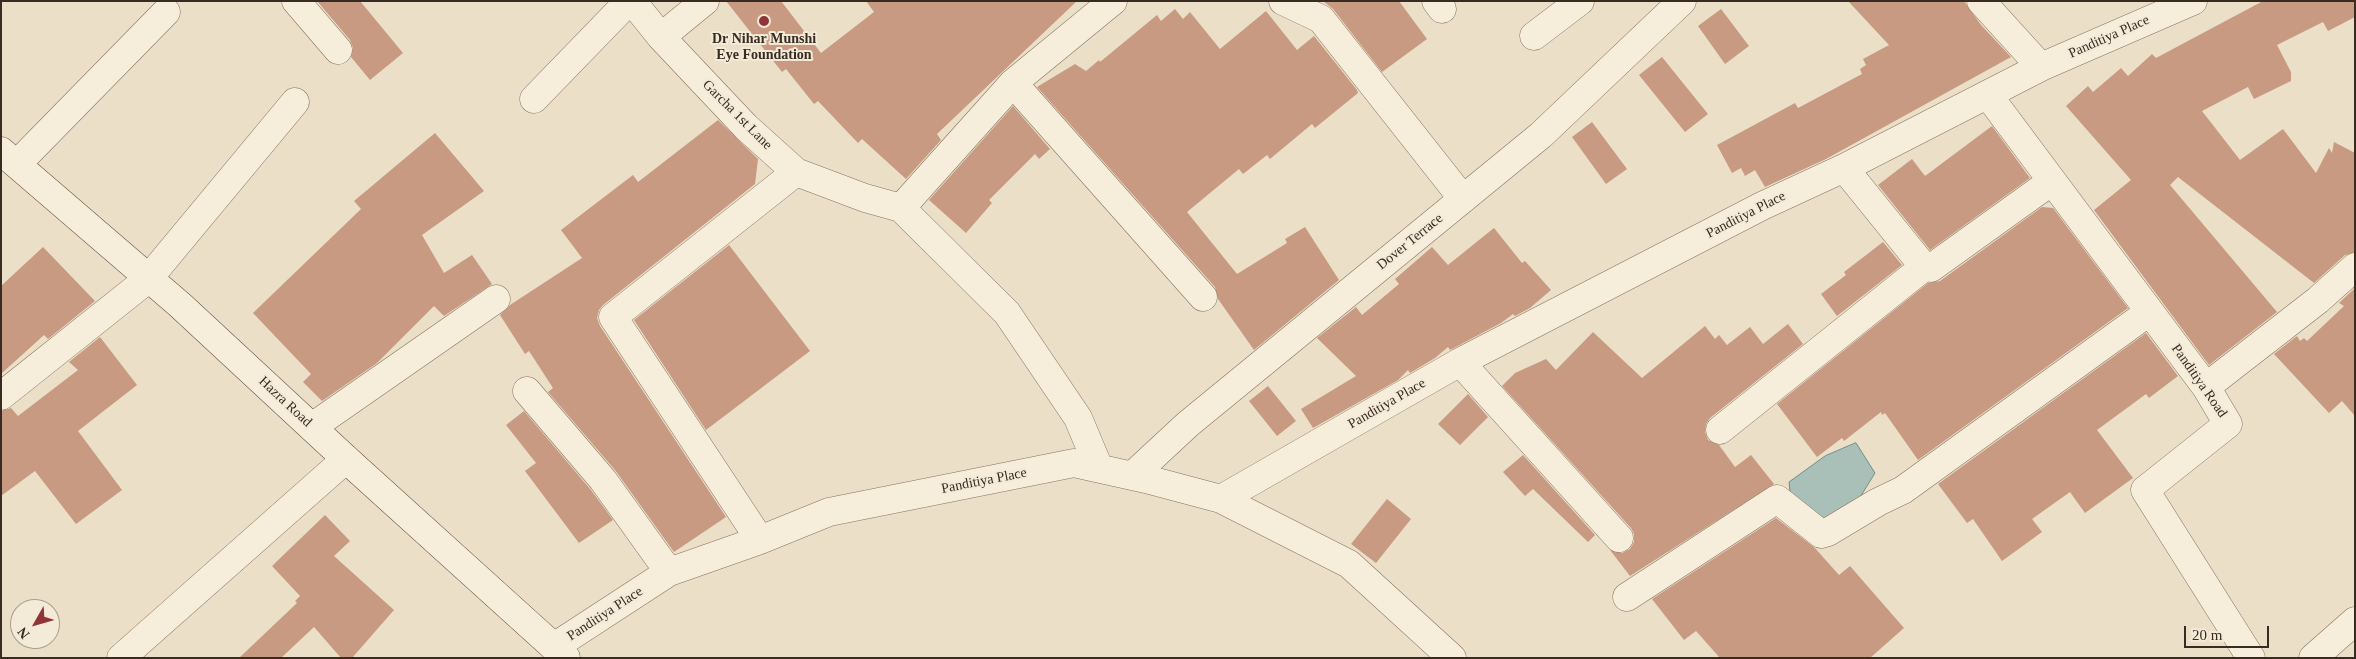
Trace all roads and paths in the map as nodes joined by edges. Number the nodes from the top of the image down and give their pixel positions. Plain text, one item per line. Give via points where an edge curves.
1 (296, 1) edge
2 (630, 1) edge
3 (705, 1) edge
4 (1113, 1) edge
5 (1283, 1) edge
6 (1580, 1) edge
7 (1682, 1) edge
8 (2193, 1) edge
9 (1983, 2) edge
10 (166, 12) dead end
11 (1534, 36) dead end
12 (661, 37) junction
13 (338, 50) dead end
14 (2041, 67) junction
15 (1013, 83) junction
16 (1988, 95) junction
17 (534, 98) dead end
18 (295, 102) dead end
19 (9, 157) edge
20 (1844, 168) junction
21 (796, 172) junction
22 (2052, 181) junction
23 (1463, 199) junction
24 (901, 208) junction
25 (1924, 267) junction
26 (2355, 267) edge
27 (148, 279) junction
28 (1203, 297) dead end
29 (496, 298) dead end
30 (2149, 312) junction
31 (1460, 362) junction
32 (2206, 387) junction
33 (527, 391) dead end
34 (1, 396) edge
35 (312, 427) junction
36 (1720, 430) dead end
37 (346, 459) junction
38 (1099, 468) junction
39 (1132, 476) junction
40 (1221, 499) junction
41 (1619, 538) dead end
42 (760, 540) junction
43 (669, 572) junction
44 (1628, 597) dead end
45 (2355, 621) edge
46 (560, 652) edge
47 (121, 658) edge
48 (1452, 658) edge
49 (2251, 658) edge
50 (2313, 658) edge

1 - 13 street
2 - 12 street, Garcha 1st Lane
2 - 17 street
3 - 12 street
4 - 15 street
5 - 23 street via 1321,19
6 - 11 street
7 - 23 street, Dover Terrace via 1541,135
8 - 14 street, Panditiya Place
9 - 14 street
10 - 19 street
12 - 21 street, Garcha 1st Lane via 746,127
14 - 16 street, Panditiya Place
15 - 24 street
15 - 28 street
16 - 20 street, Panditiya Place
16 - 22 street, Panditiya Road
18 - 27 street
19 - 27 street, Hazra Road
20 - 25 street
20 - 31 street, Panditiya Place via 1762,206
21 - 24 street, Garcha 1st Lane
21 - 42 street via 613,316
22 - 25 street via 1931,268
22 - 30 street, Panditiya Road
23 - 39 street, Dover Terrace via 1188,424
24 - 38 street via 1007,313 1078,418
25 - 36 street
26 - 32 street
27 - 34 street
27 - 35 street, Hazra Road via 180,304
29 - 35 street
30 - 32 street, Panditiya Road
30 - 44 street via 1902,490 1828,532 1821,534 1776,499
31 - 40 street, Panditiya Place
31 - 41 street
32 - 49 street, Panditiya Road via 2228,424 2145,490
33 - 43 street via 603,480
35 - 37 street, Hazra Road
37 - 46 street, Hazra Road
37 - 47 street
38 - 39 street, Panditiya Place
38 - 42 street, Panditiya Place via 1074,463 829,512
39 - 40 street, Panditiya Place
40 - 48 street via 1349,564
42 - 43 street, Panditiya Place
43 - 46 street, Panditiya Place
45 - 50 street

